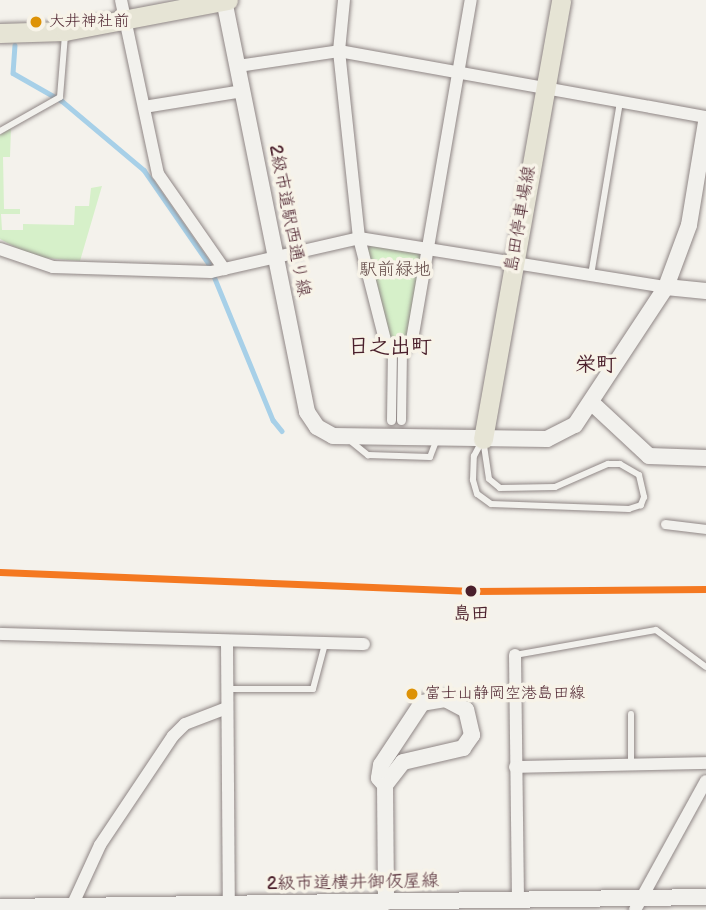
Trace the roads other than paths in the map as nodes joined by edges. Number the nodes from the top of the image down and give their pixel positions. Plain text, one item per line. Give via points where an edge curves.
1 (121, 0) edge
2 (344, 0) edge
3 (471, 0) edge
4 (561, 0) edge
5 (226, 1) edge
6 (126, 22) junction
7 (65, 31) junction
8 (0, 33) edge
9 (339, 51) junction
10 (238, 66) junction
11 (458, 73) junction
12 (545, 89) junction
13 (243, 91) junction
14 (620, 102) junction
15 (144, 107) junction
16 (706, 120) edge
17 (0, 131) edge
18 (359, 238) junction
19 (428, 246) junction
20 (0, 249) edge
21 (276, 254) junction
22 (513, 262) junction
23 (224, 269) junction
24 (591, 275) junction
25 (666, 287) junction
26 (706, 291) edge
27 (397, 351) junction
28 (592, 404) junction
29 (396, 420) dead end
30 (483, 439) junction
31 (706, 458) edge
32 (665, 524) dead end
33 (706, 529) edge
34 (0, 634) edge
35 (227, 643) junction
36 (325, 644) junction
37 (364, 644) dead end
38 (515, 655) joint
39 (706, 667) edge
40 (227, 689) junction
41 (227, 708) junction
42 (631, 714) dead end
43 (706, 763) edge
44 (631, 764) junction
45 (515, 767) junction
46 (706, 780) edge
47 (385, 785) junction
48 (706, 897) edge
49 (518, 899) junction
50 (638, 904) edge
51 (72, 906) junction
52 (386, 906) edge
53 (0, 907) edge
54 (229, 907) edge
55 (44, 908) edge
56 (149, 908) edge

1 - 6 street
2 - 9 street
3 - 11 street
4 - 12 main road, 島田停車場線
5 - 6 main road
5 - 10 street, 2級市道駅西通り線
6 - 7 main road
6 - 15 street
7 - 8 main road
7 - 17 lane via 58,99
9 - 10 street
9 - 11 street
9 - 18 street
10 - 13 street, 2級市道駅西通り線
11 - 12 street
11 - 19 street
12 - 14 street
12 - 22 main road, 島田停車場線
13 - 15 street
13 - 21 street, 2級市道駅西通り線
14 - 16 street
14 - 24 lane
15 - 23 street via 158,174
16 - 25 street via 689,225
18 - 19 street
18 - 21 street
18 - 27 street via 381,331
19 - 22 street
19 - 27 street via 412,340
20 - 23 street via 53,267
21 - 23 street
21 - 30 street, 2級市道駅西通り線 via 307,412 317,427 339,437
22 - 24 street
22 - 30 main road, 島田停車場線
24 - 25 street
25 - 26 street
25 - 28 street
27 - 29 street
28 - 30 street via 575,425 547,439
28 - 31 street via 649,456
30 - 30 lane via 489,480 500,488 555,487 608,464 620,464 639,475 644,497 641,505 629,509 491,504 477,494 473,480 474,456
32 - 33 street
34 - 35 street
35 - 36 street
35 - 40 street
36 - 37 street
36 - 40 lane via 313,689
38 - 39 lane via 656,630
38 - 45 street
40 - 41 street
41 - 51 street via 186,724 173,736 100,845
41 - 54 street
42 - 44 lane
43 - 44 street
44 - 45 street
45 - 49 street
46 - 50 street
47 - 47 street via 379,778 381,765 422,703 445,699 466,710 472,735 463,748 403,762
47 - 52 street
48 - 50 street, 2級市道横井御仮屋線
49 - 50 street, 2級市道横井御仮屋線
49 - 52 street, 2級市道横井御仮屋線
51 - 55 street, 2級市道横井御仮屋線
51 - 56 street, 2級市道横井御仮屋線
52 - 54 street, 2級市道横井御仮屋線
53 - 55 street, 2級市道横井御仮屋線
54 - 56 street, 2級市道横井御仮屋線

